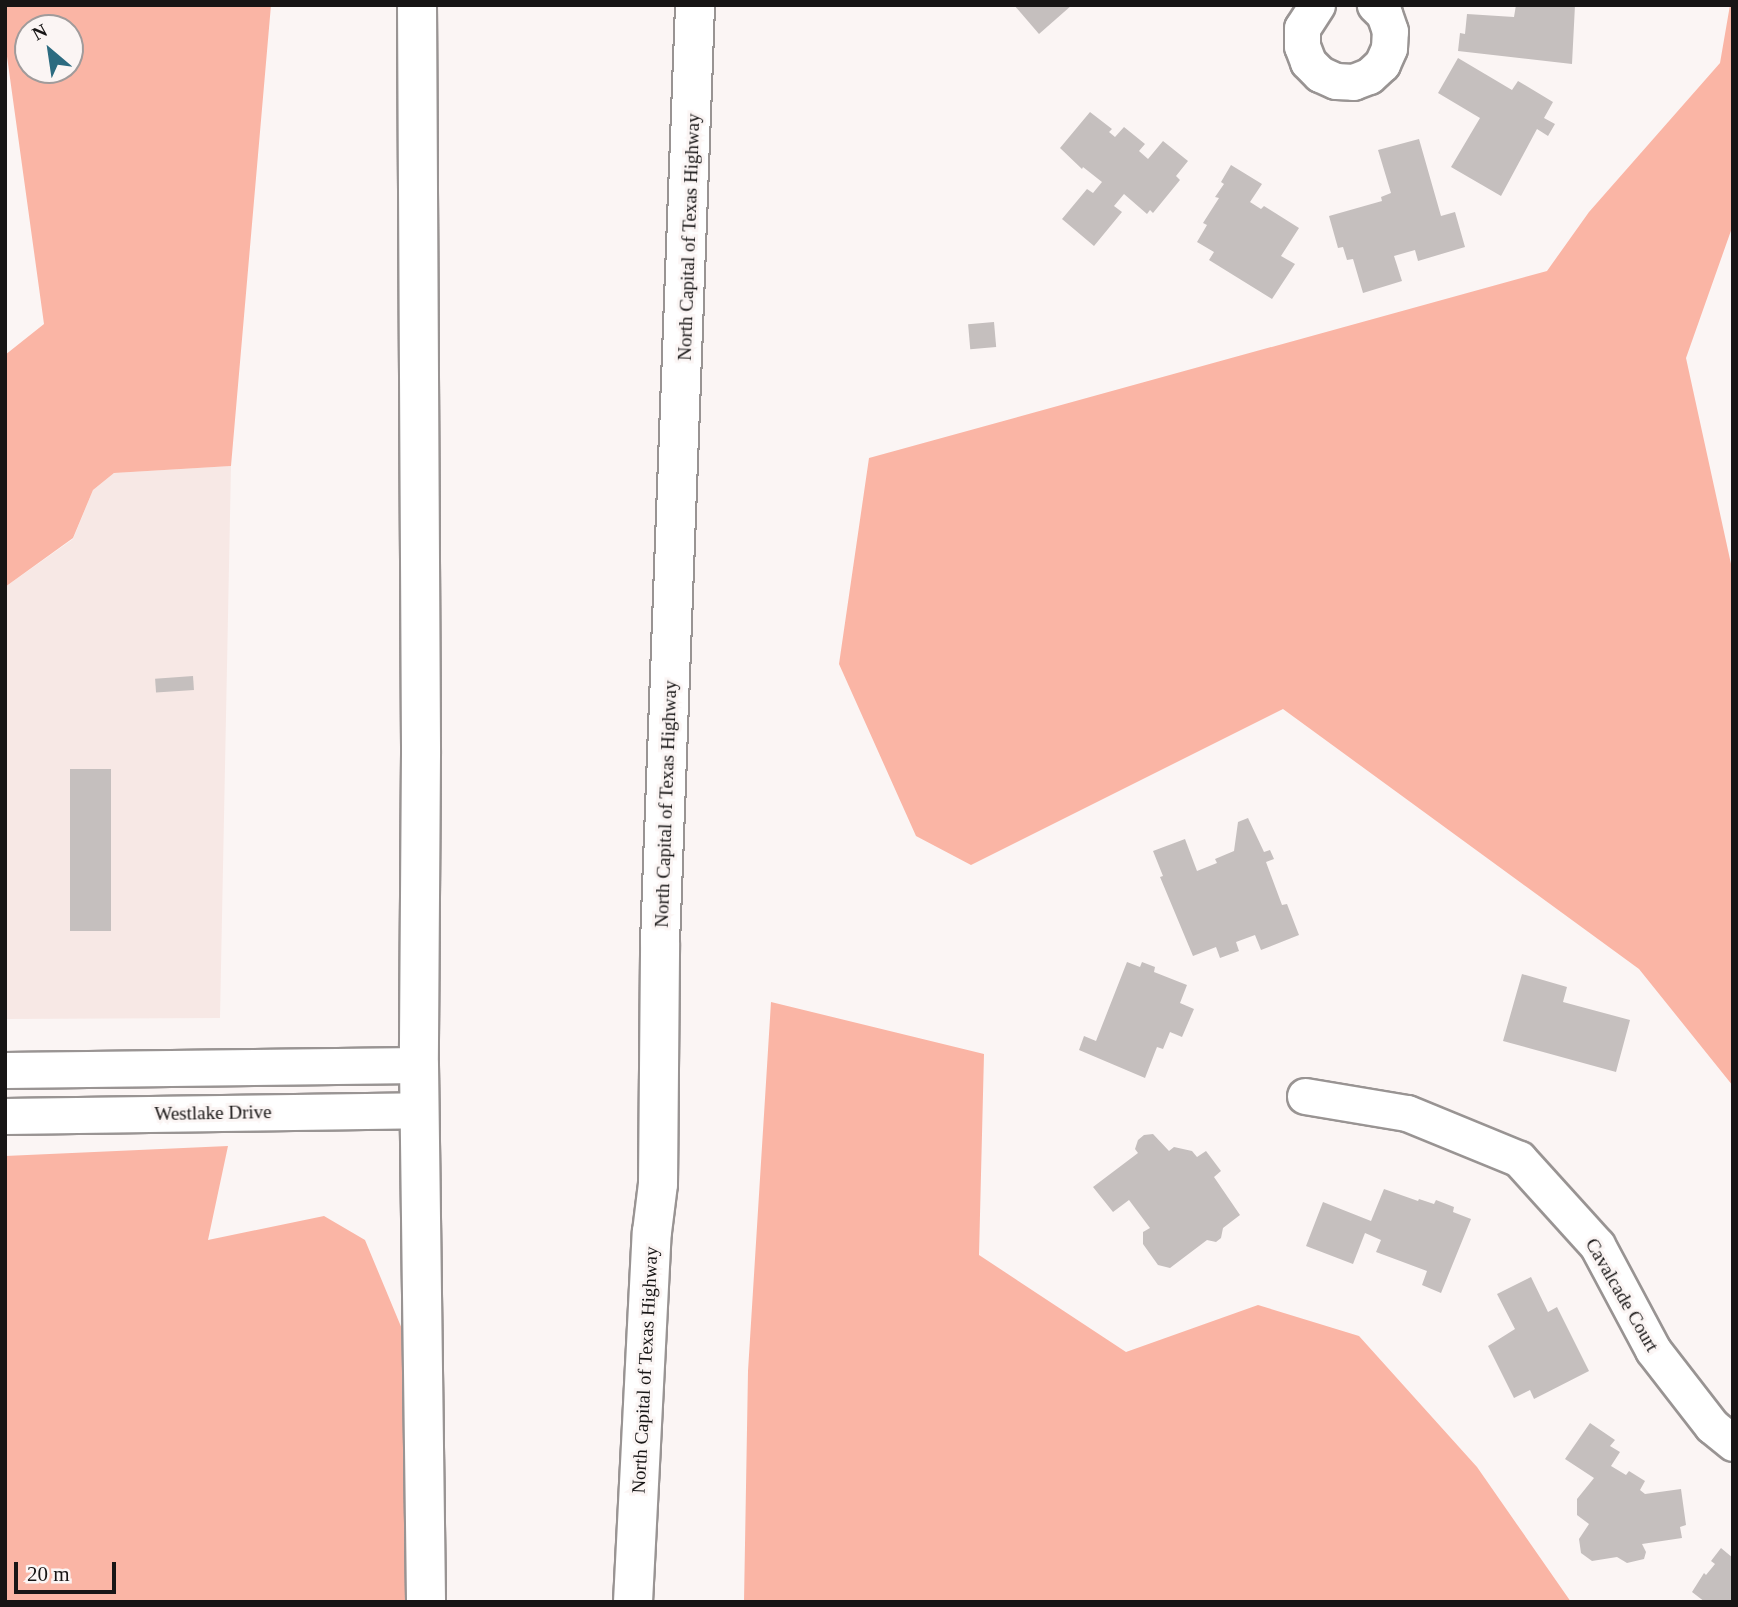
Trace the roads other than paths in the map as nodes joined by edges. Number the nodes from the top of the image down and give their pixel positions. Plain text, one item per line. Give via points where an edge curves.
1 (417, 5) edge
2 (695, 5) edge
3 (1375, 5) edge
4 (1309, 8) edge
5 (419, 1065) junction
6 (5, 1070) edge
7 (1305, 1096) dead end
8 (420, 1110) junction
9 (5, 1116) edge
10 (1733, 1443) edge
11 (426, 1602) edge
12 (633, 1602) edge

1 - 5 highway
2 - 12 highway, North Capital of Texas Highway via 660,943 658,1184
3 - 4 street via 1390,31 1389,48 1382,64 1353,82 1320,74 1308,62 1302,28
5 - 6 street
5 - 8 highway
7 - 10 street, Cavalcade Court via 1407,1113 1519,1159 1597,1245 1653,1350 1712,1426
8 - 9 street, Westlake Drive
8 - 11 highway

